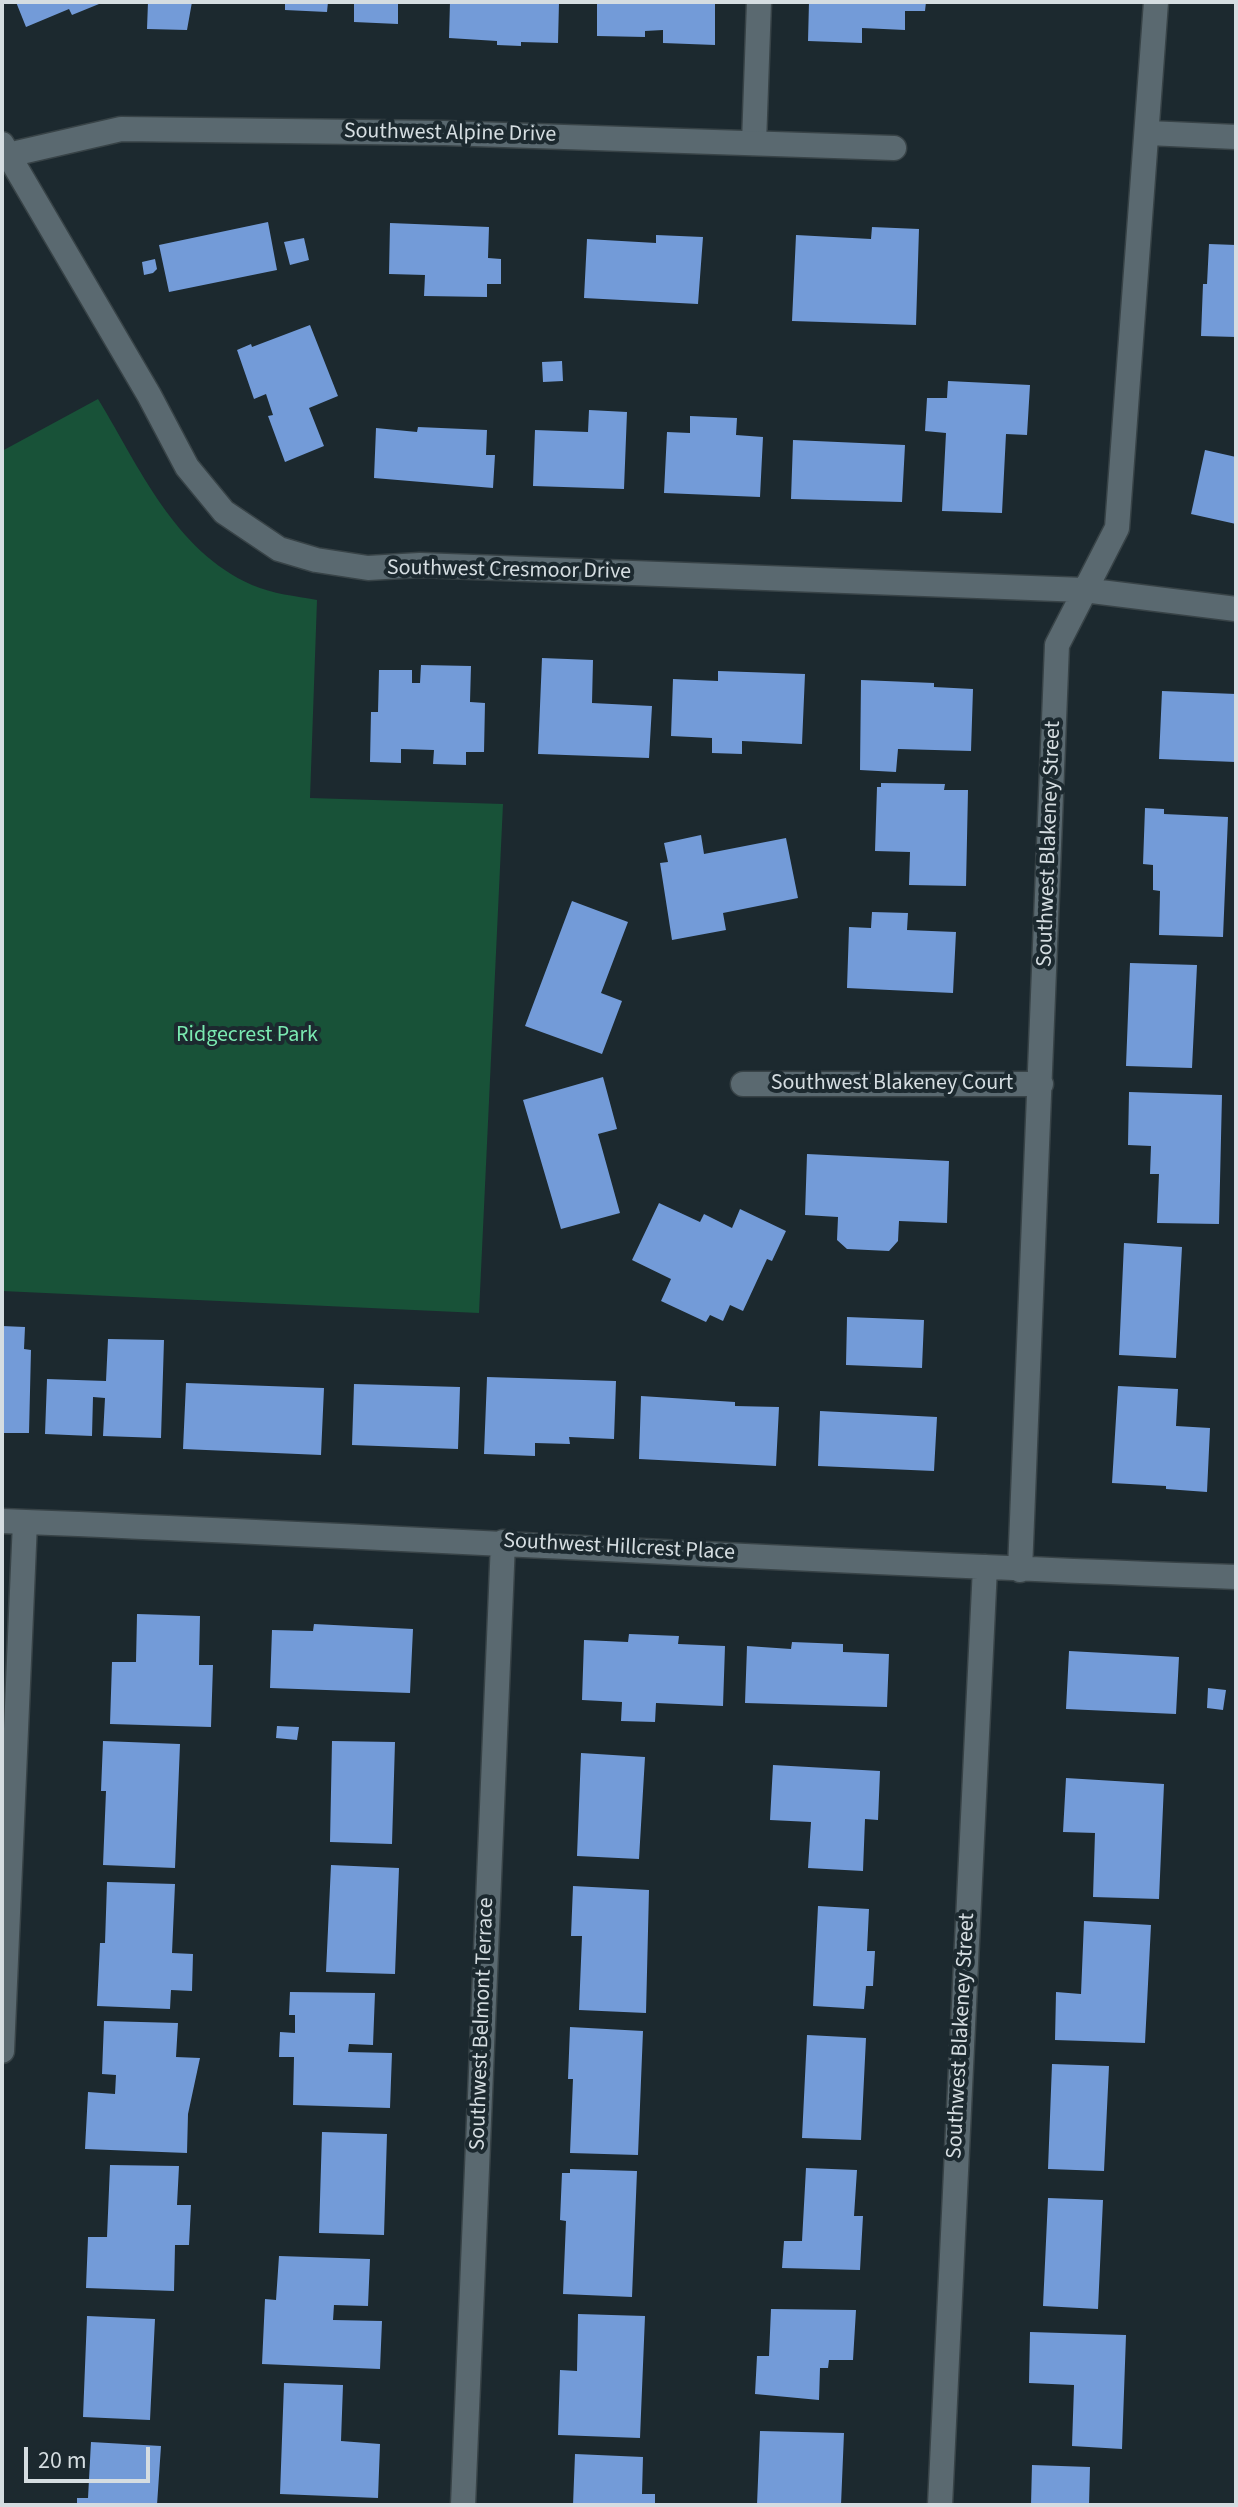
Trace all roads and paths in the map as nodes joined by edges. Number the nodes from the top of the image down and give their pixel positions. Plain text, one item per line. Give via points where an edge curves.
1 (759, 2) edge
2 (1156, 2) edge
3 (1148, 133) junction
4 (1236, 137) edge
5 (754, 143) junction
6 (894, 148) dead end
7 (5, 150) edge
8 (1084, 590) junction
9 (1236, 609) edge
10 (743, 1084) dead end
11 (1041, 1084) junction
12 (13, 1522) edge
13 (503, 1542) junction
14 (985, 1567) junction
15 (1020, 1570) junction
16 (1236, 1577) edge
17 (2, 2051) edge
18 (463, 2505) edge
19 (940, 2505) edge

1 - 5 street
2 - 3 street, Southwest Blakeney Street
3 - 4 street
3 - 8 street, Southwest Blakeney Street via 1117,528
5 - 6 street, Southwest Alpine Drive
5 - 7 street, Southwest Alpine Drive via 121,129
7 - 8 street, Southwest Cresmoor Drive via 187,467 224,512 279,549 368,568 420,565
8 - 9 street, Southwest Cresmoor Drive
8 - 11 street, Southwest Blakeney Street via 1057,645
10 - 11 street, Southwest Blakeney Court
11 - 15 street, Southwest Blakeney Street
12 - 13 street, Southwest Hillcrest Place
12 - 17 street
13 - 14 street, Southwest Hillcrest Place
13 - 18 street, Southwest Belmont Terrace
14 - 15 street, Southwest Hillcrest Place
14 - 19 street, Southwest Blakeney Street
15 - 16 street, Southwest Hillcrest Place

